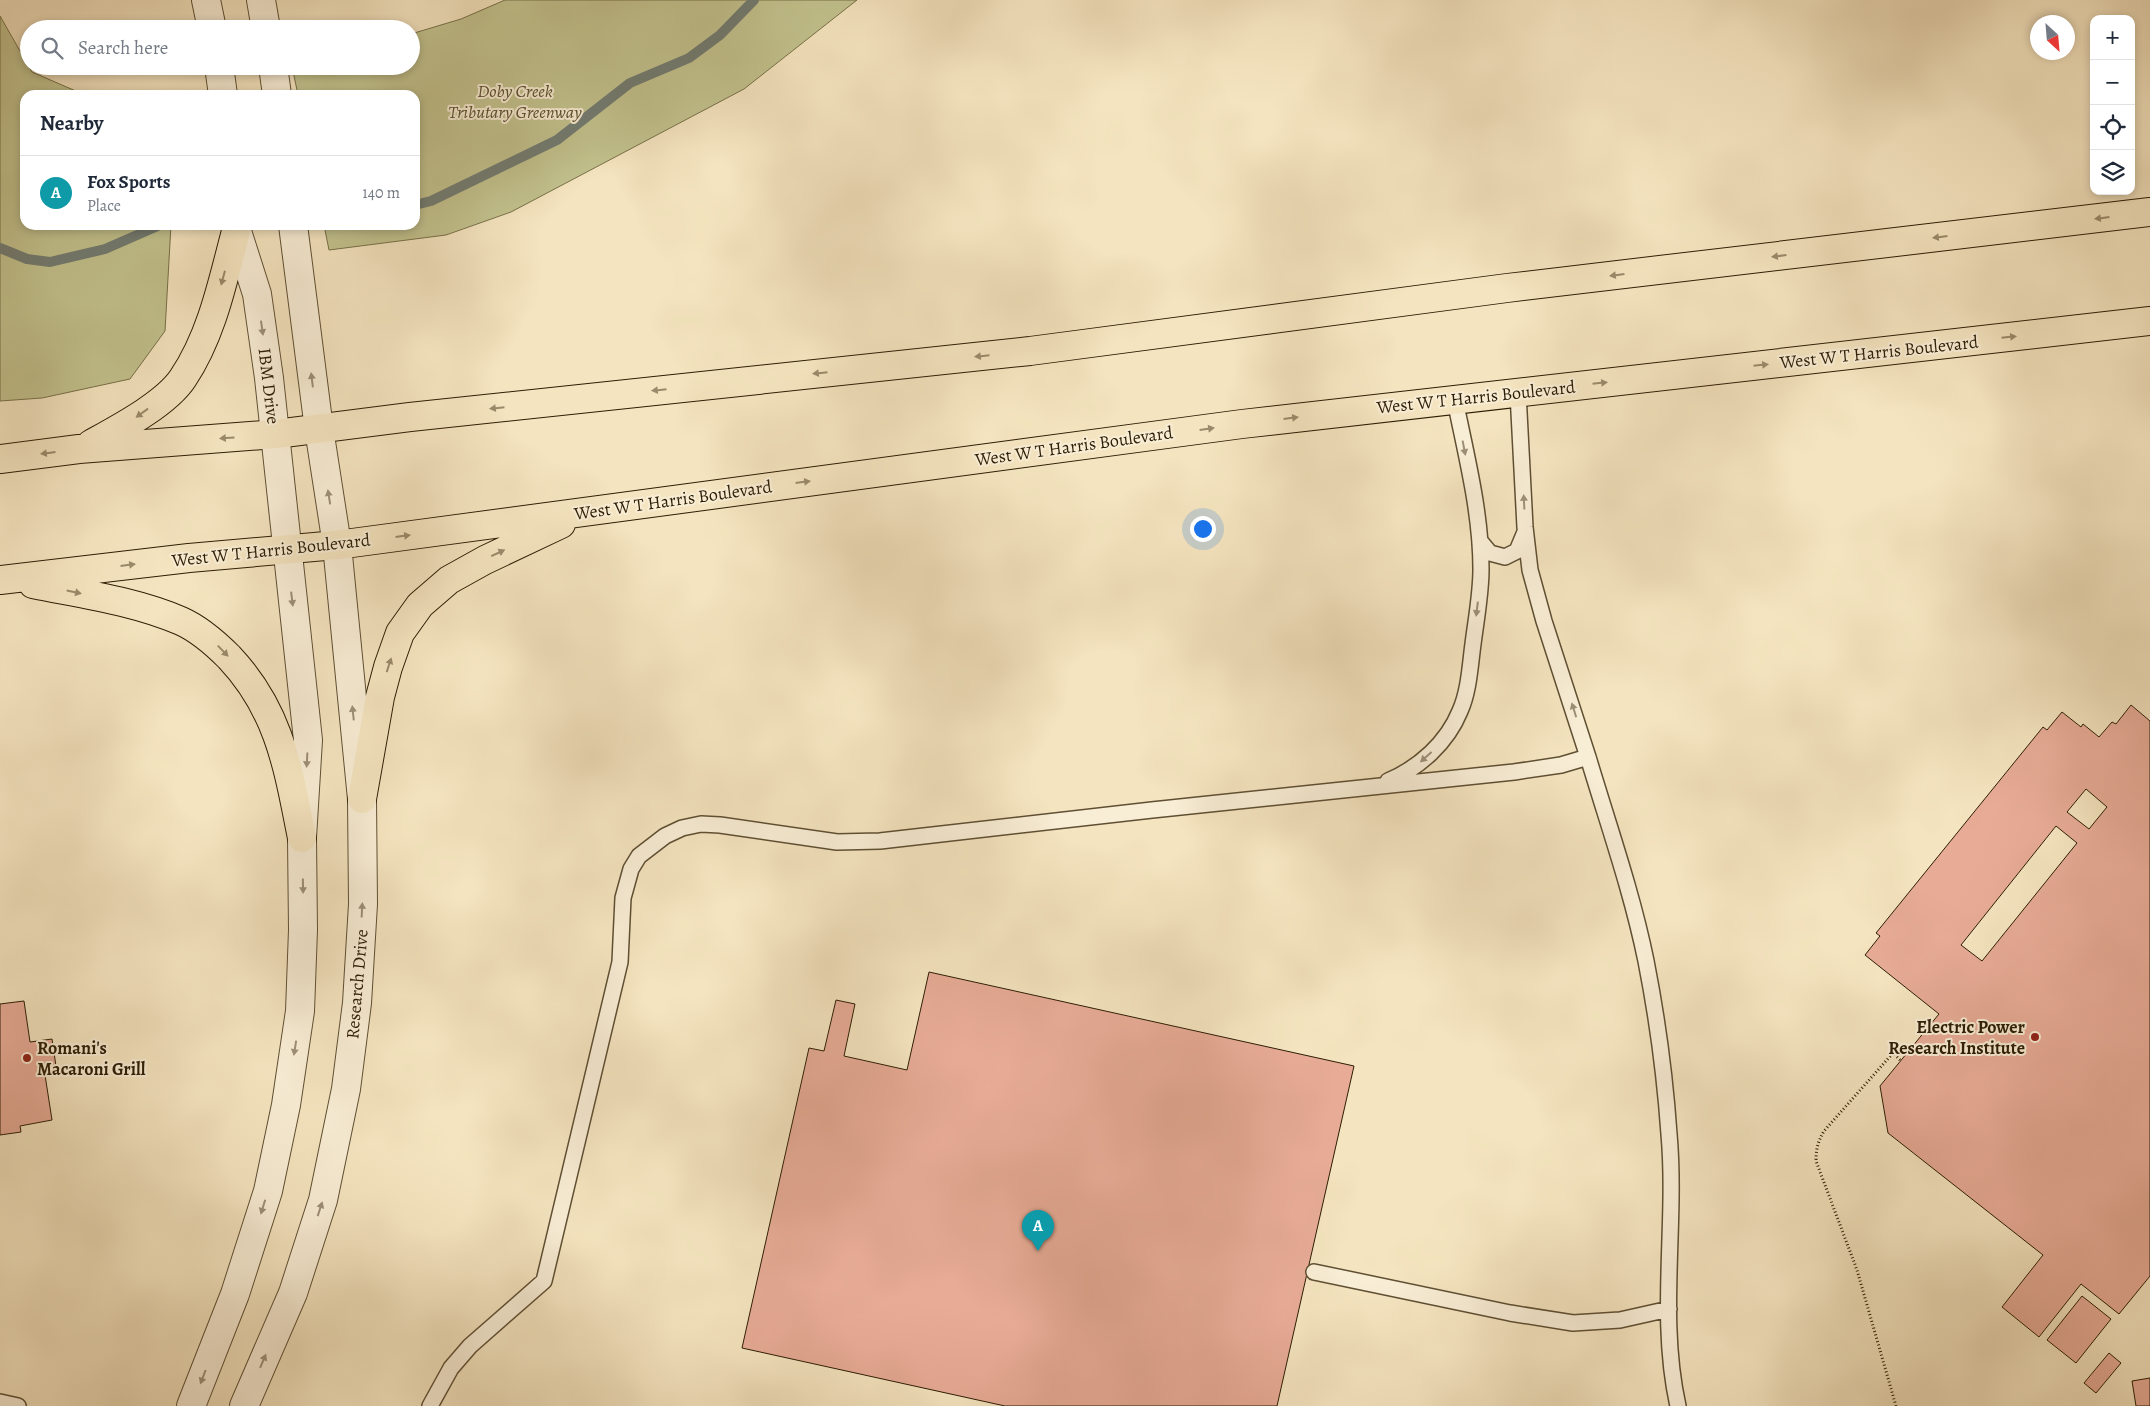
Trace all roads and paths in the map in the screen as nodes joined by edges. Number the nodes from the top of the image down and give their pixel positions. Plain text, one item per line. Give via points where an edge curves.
1 (206, 0) edge
2 (261, 0) edge
3 (210, 20) edge
4 (264, 20) edge
5 (220, 75) edge
6 (274, 75) edge
7 (222, 90) edge
8 (276, 90) edge
9 (2150, 212) edge
10 (235, 230) edge
11 (236, 230) edge
12 (294, 230) edge
13 (2150, 322) edge
14 (1518, 393) junction
15 (1455, 400) junction
16 (319, 429) junction
17 (276, 434) junction
18 (79, 449) junction
19 (0, 459) edge
20 (584, 513) junction
21 (1525, 526) junction
22 (1480, 541) junction
23 (337, 545) junction
24 (286, 550) junction
25 (5, 579) edge
26 (1588, 757) junction
27 (1375, 786) junction
28 (362, 799) junction
29 (302, 838) junction
30 (1901, 1061) dead end
31 (1314, 1272) dead end
32 (1669, 1309) junction
33 (0, 1402) edge
34 (18, 1406) edge
35 (191, 1406) edge
36 (244, 1406) edge
37 (430, 1406) edge
38 (1678, 1406) edge
39 (1896, 1406) edge

1 - 3 street
2 - 4 street
5 - 7 street
6 - 8 street
9 -> 16 main road via 1507,288 1030,351
10 -> 18 main road via 204,338 183,379 125,426
11 -> 17 street, IBM Drive via 257,294
16 -> 12 street
14 -> 13 main road, West W T Harris Boulevard
14 - 15 main road, West W T Harris Boulevard
21 -> 14 lane
20 -> 15 main road, West W T Harris Boulevard via 1242,424
15 -> 22 lane
16 - 17 main road
23 -> 16 street
17 -> 18 main road
17 - 24 street, IBM Drive
18 -> 19 main road
23 -> 20 main road, West W T Harris Boulevard
28 -> 20 main road via 388,667 400,633 420,605 449,580
21 - 22 lane via 1525,535 1517,550 1504,557 1490,553
26 -> 21 lane via 1530,570
22 -> 27 lane via 1478,602 1467,687 1460,711 1429,755 1400,776
23 - 24 main road, West W T Harris Boulevard
28 -> 23 street, Research Drive
25 -> 24 main road, West W T Harris Boulevard
24 -> 29 street via 308,740
25 -> 29 main road via 132,604 182,621 216,644 245,674 264,704 284,751
26 - 27 lane via 1561,765
26 - 32 lane via 1634,909 1658,1032 1672,1183
27 - 37 lane via 859,843 701,824 682,828 651,844 639,856 625,884 620,962 544,1281 470,1346 452,1368
36 -> 28 street, Research Drive via 293,1293 323,1200 346,1089 357,1003 362,914
29 -> 35 street via 300,1011 286,1105 268,1191 235,1294
30 - 39 path via 1893,1053 1824,1131 1816,1148 1816,1161 1857,1270
31 - 32 lane via 1573,1323 1620,1320
32 - 38 lane via 1671,1377
33 - 34 lane

